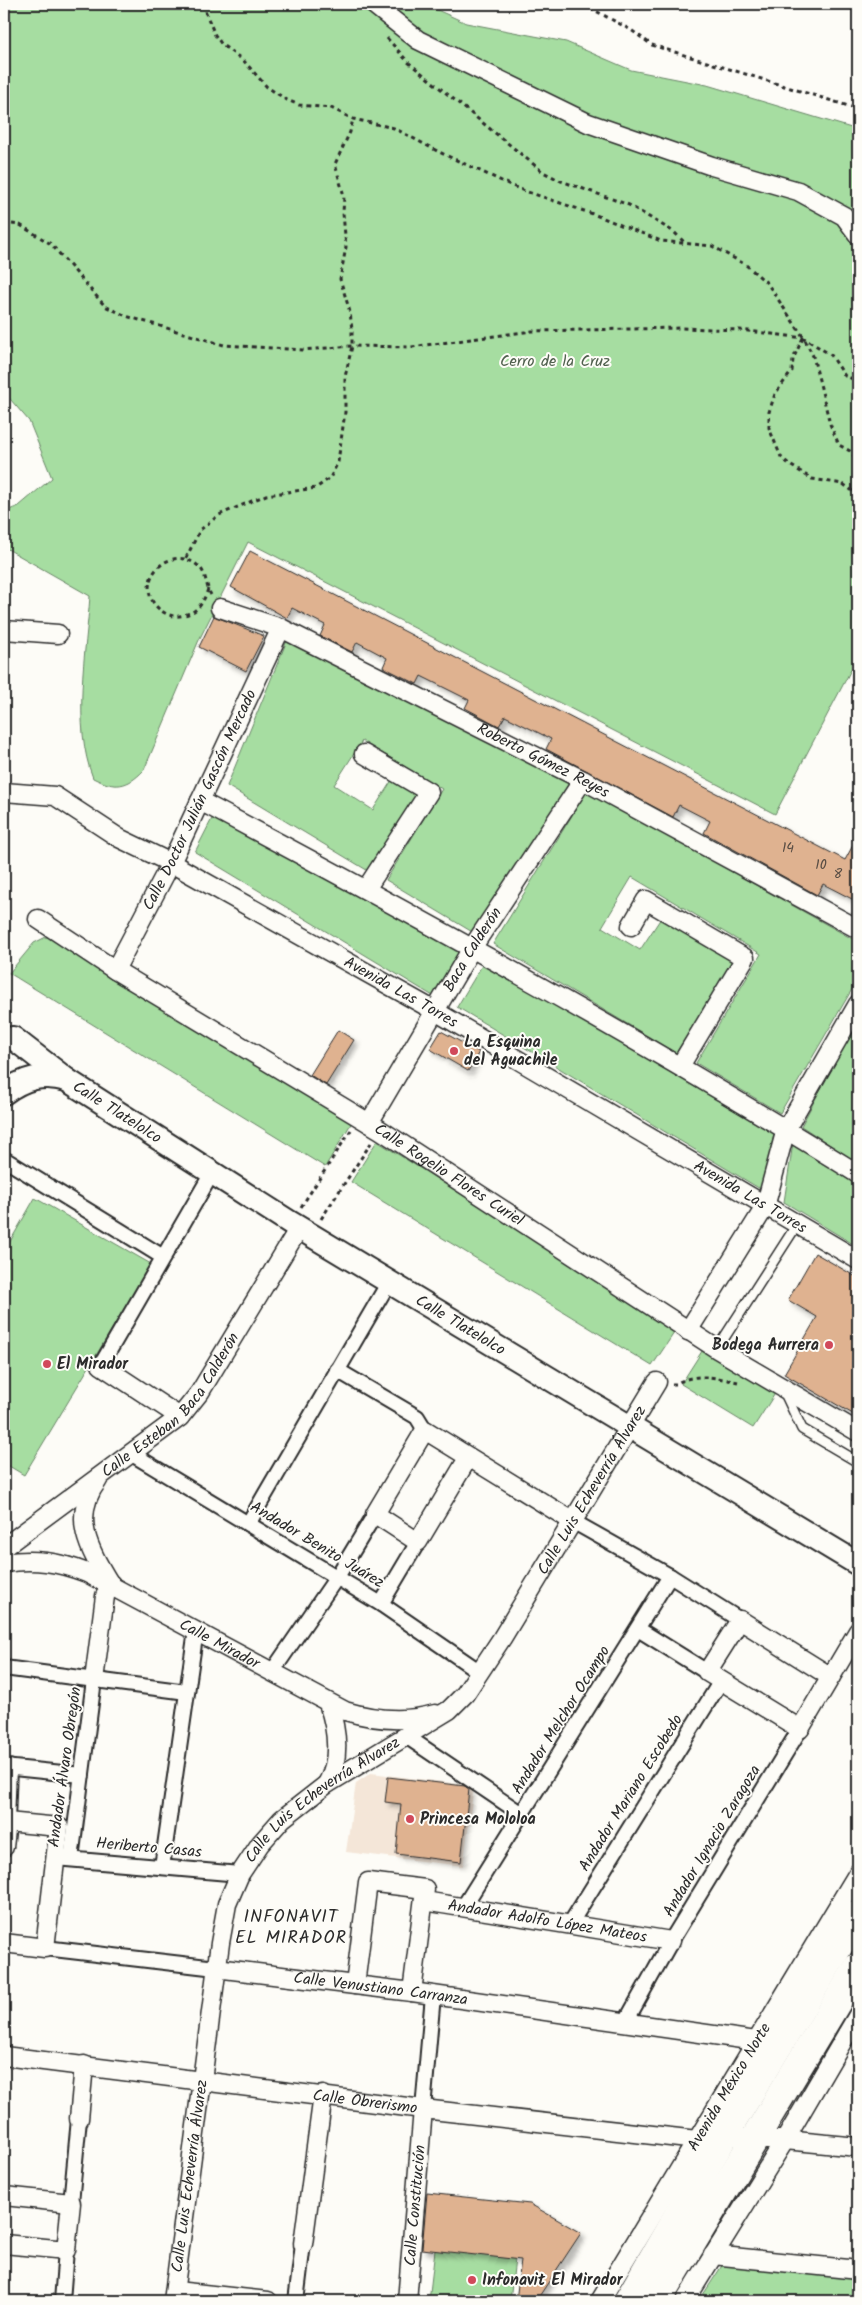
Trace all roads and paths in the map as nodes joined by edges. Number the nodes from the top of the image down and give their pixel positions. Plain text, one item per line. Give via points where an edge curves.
1 (202, 4) edge
2 (373, 4) edge
3 (583, 4) edge
4 (386, 37) dead end
5 (858, 109) edge
6 (353, 119) junction
7 (4, 223) edge
8 (858, 235) edge
9 (686, 244) junction
10 (804, 338) junction
11 (352, 346) junction
12 (858, 381) edge
13 (858, 461) edge
14 (858, 495) edge
15 (186, 558) junction
16 (220, 608) dead end
17 (281, 628) junction
18 (4, 630) edge
19 (58, 634) dead end
20 (364, 754) dead end
21 (583, 780) junction
22 (4, 792) edge
23 (200, 801) junction
24 (171, 863) junction
25 (366, 889) junction
26 (38, 919) dead end
27 (631, 926) dead end
28 (858, 929) edge
29 (472, 948) junction
30 (115, 970) junction
31 (435, 1011) junction
32 (856, 1015) edge
33 (8, 1035) edge
34 (680, 1066) junction
35 (67, 1080) junction
36 (10, 1089) edge
37 (369, 1123) junction
38 (786, 1129) junction
39 (4, 1159) edge
40 (212, 1173) junction
41 (858, 1174) edge
42 (765, 1207) junction
43 (798, 1223) junction
44 (300, 1229) junction
45 (163, 1256) junction
46 (858, 1260) edge
47 (389, 1282) junction
48 (688, 1331) junction
49 (717, 1349) junction
50 (101, 1364) joint
51 (337, 1370) junction
52 (657, 1382) joint
53 (740, 1383) dead end
54 (783, 1388) junction
55 (180, 1417) junction
56 (631, 1427) junction
57 (425, 1430) junction
58 (858, 1432) edge
59 (132, 1454) junction
60 (468, 1458) junction
61 (858, 1462) edge
62 (106, 1470) junction
63 (374, 1514) junction
64 (574, 1522) junction
65 (248, 1524) junction
66 (418, 1542) junction
67 (4, 1547) edge
68 (4, 1563) edge
69 (858, 1564) edge
70 (670, 1576) junction
71 (337, 1577) junction
72 (111, 1584) junction
73 (381, 1604) junction
74 (740, 1620) junction
75 (638, 1629) junction
76 (196, 1630) junction
77 (858, 1631) edge
78 (4, 1668) edge
79 (272, 1672) junction
80 (480, 1672) junction
81 (714, 1676) junction
82 (831, 1677) junction
83 (94, 1680) junction
84 (187, 1692) junction
85 (328, 1703) junction
86 (449, 1710) junction
87 (800, 1729) junction
88 (406, 1736) junction
89 (6, 1767) edge
90 (82, 1775) junction
91 (327, 1784) junction
92 (523, 1815) junction
93 (7, 1822) junction
94 (4, 1847) edge
95 (63, 1859) junction
96 (162, 1867) junction
97 (858, 1873) edge
98 (240, 1874) junction
99 (424, 1901) junction
100 (464, 1906) junction
101 (858, 1914) edge
102 (570, 1924) junction
103 (671, 1941) junction
104 (4, 1943) edge
105 (45, 1948) junction
106 (858, 1967) edge
107 (216, 1968) junction
108 (355, 1985) junction
109 (412, 1992) junction
110 (433, 1995) junction
111 (858, 2015) edge
112 (625, 2023) junction
113 (768, 2043) junction
114 (805, 2055) junction
115 (4, 2056) edge
116 (84, 2066) junction
117 (202, 2080) junction
118 (324, 2095) junction
119 (423, 2109) junction
120 (79, 2119) joint
121 (725, 2134) junction
122 (697, 2140) junction
123 (754, 2140) junction
124 (785, 2140) junction
125 (858, 2147) edge
126 (4, 2196) edge
127 (70, 2203) junction
128 (4, 2244) edge
129 (303, 2244) joint
130 (66, 2250) junction
131 (713, 2255) junction
132 (858, 2270) edge
133 (174, 2296) edge
134 (62, 2301) edge
135 (268, 2301) edge
136 (296, 2301) edge
137 (408, 2301) edge
138 (600, 2301) edge
139 (628, 2301) edge
140 (657, 2301) edge
141 (685, 2301) edge

1 - 6 path via 222,45 243,60 267,87 298,105 330,108
2 - 8 street via 418,40 588,123 712,166 798,191 844,216
3 - 5 path via 652,45
4 - 9 path via 408,62 543,172 637,210 674,232
6 - 9 path via 394,128 542,198 661,241
6 - 11 path via 335,164 344,196 342,213 346,247 340,279 350,312
7 - 11 path via 20,225 51,244 105,306 126,316 224,345 303,350
9 - 10 path via 712,246 746,265 771,288
10 - 11 path via 740,330 681,328 532,332 411,347
10 - 12 path via 831,355 845,376
10 - 13 path via 839,445
10 - 14 path via 793,359 792,371 775,394 768,428 781,457 790,465 812,479 843,484
11 - 15 path via 345,377 346,412 342,445 330,478 316,488 266,495 219,514 200,530
15 - 15 path via 198,565 206,576 208,590 203,603 193,613 179,617 165,614 154,604 148,591 150,576 159,564 172,558
16 - 17 street, Roberto Gómez Reyes
17 - 21 street, Roberto Gómez Reyes
17 - 23 street, Calle Doctor Julián Gascón Mercado
18 - 19 street
20 - 25 street via 430,792
21 - 28 street, Roberto Gómez Reyes
21 - 29 street, Baca Calderón
22 - 24 street, Avenida Las Torres via 55,796 119,838
23 - 24 street, Calle Doctor Julián Gascón Mercado
23 - 25 street
24 - 30 street, Calle Doctor Julián Gascón Mercado
24 - 31 street, Avenida Las Torres
25 - 29 street
26 - 30 street, Calle Rogelio Flores Curiel
27 - 34 street via 646,900 745,958
29 - 31 street, Baca Calderón
29 - 34 street
30 - 37 street, Calle Rogelio Flores Curiel
31 - 37 street, Baca Calderón
31 - 42 street, Avenida Las Torres
32 - 38 street
33 - 35 street, Calle Tlatelolco
33 - 36 street, Calle Tlatelolco via 24,1056 23,1072
34 - 38 street
35 - 36 street, Calle Tlatelolco via 50,1075
35 - 40 street, Calle Tlatelolco
37 - 44 path
37 - 44 path
37 - 48 street, Calle Rogelio Flores Curiel
38 - 41 street
38 - 42 street
39 - 45 street
40 - 44 street, Calle Tlatelolco
40 - 45 street
42 - 43 street, Avenida Las Torres
42 - 48 street
43 - 46 street, Avenida Las Torres
43 - 49 lane
44 - 47 street, Calle Tlatelolco
44 - 55 street, Calle Esteban Baca Calderón via 200,1392
45 - 50 street
47 - 51 street
47 - 56 street, Calle Tlatelolco
48 - 49 street, Calle Rogelio Flores Curiel
49 - 54 street, Calle Rogelio Flores Curiel
50 - 55 street
51 - 57 street via 417,1416
51 - 65 street
52 - 53 path via 676,1384 684,1378 699,1377
52 - 56 street, Calle Luis Echeverría Álvarez
54 - 58 street, Calle Rogelio Flores Curiel
54 - 61 lane via 802,1429
55 - 59 street, Calle Esteban Baca Calderón
56 - 64 street, Calle Luis Echeverría Álvarez
56 - 69 street, Calle Tlatelolco
57 - 60 street
57 - 63 street
59 - 62 street, Calle Esteban Baca Calderón
59 - 65 street, Andador Benito Juárez
60 - 64 street
60 - 66 street
62 - 67 street, Calle Esteban Baca Calderón
62 - 72 street, Calle Mirador via 86,1500 83,1517 86,1537
63 - 66 street
63 - 71 street
64 - 70 street
64 - 80 street, Calle Luis Echeverría Álvarez
65 - 71 street, Andador Benito Juárez
66 - 73 street
68 - 72 street, Calle Mirador via 45,1560 78,1569
70 - 74 street
70 - 75 street, Andador Melchor Ocampo
71 - 73 street, Andador Benito Juárez
71 - 79 street
72 - 76 street, Calle Mirador
72 - 83 street via 105,1596
73 - 80 street, Andador Benito Juárez
74 - 81 street
74 - 82 street
75 - 81 street
75 - 92 street, Andador Melchor Ocampo
76 - 79 street, Calle Mirador
76 - 84 street
77 - 82 street
78 - 83 street
79 - 85 street, Calle Mirador
80 - 86 street, Calle Luis Echeverría Álvarez
81 - 87 street
81 - 102 street, Andador Mariano Escobedo
82 - 87 street
83 - 84 street
83 - 90 street, Andador Álvaro Obregón
84 - 96 street
85 - 86 street, Calle Mirador via 364,1717 382,1720 423,1717
85 - 91 street via 336,1736 334,1771
86 - 88 street, Calle Luis Echeverría Álvarez
87 - 103 street, Andador Ignacio Zaragoza
88 - 91 street, Calle Luis Echeverría Álvarez
88 - 92 street
89 - 90 street
89 - 93 street
90 - 95 street, Andador Álvaro Obregón
91 - 98 street, Calle Luis Echeverría Álvarez via 282,1819
92 - 100 street, Andador Melchor Ocampo
93 - 94 street
93 - 95 street via 59,1827
95 - 96 street, Heriberto Casas
95 - 105 street
96 - 98 street, Heriberto Casas
97 - 113 street, Avenida México Norte
98 - 107 street, Calle Luis Echeverría Álvarez via 228,1904
99 - 100 street, Andador Adolfo López Mateos
99 - 108 street via 425,1889 368,1882
99 - 109 street
100 - 102 street, Andador Adolfo López Mateos
101 - 113 main road, Avenida México Norte
102 - 103 street, Andador Adolfo López Mateos
103 - 112 street, Andador Ignacio Zaragoza
104 - 105 street, Calle Venustiano Carranza
105 - 107 street, Calle Venustiano Carranza
106 - 114 main road
107 - 108 street, Calle Venustiano Carranza
107 - 117 street, Calle Luis Echeverría Álvarez
108 - 109 street, Calle Venustiano Carranza
109 - 110 street, Calle Venustiano Carranza
110 - 112 street, Calle Venustiano Carranza
110 - 119 street
111 - 124 street
112 - 113 street, Calle Venustiano Carranza
113 - 114 main road
113 - 121 main road, Avenida México Norte
113 - 122 street, Avenida México Norte
114 - 123 main road
115 - 116 street, Calle Obrerismo
116 - 117 street, Calle Obrerismo
116 - 120 street
117 - 118 street, Calle Obrerismo
117 - 133 street, Calle Luis Echeverría Álvarez
118 - 119 street, Calle Obrerismo
118 - 129 street
119 - 122 street, Calle Obrerismo
119 - 137 street, Calle Constitución
120 - 127 street
121 - 122 street, Calle Obrerismo
121 - 123 street
121 - 139 main road, Avenida México Norte
122 - 138 street, Avenida México Norte
123 - 124 street
123 - 140 main road
124 - 125 street
124 - 131 street
126 - 127 street
127 - 130 street
128 - 130 street
129 - 136 street
130 - 134 street
131 - 132 street
131 - 141 street
133 - 135 street

